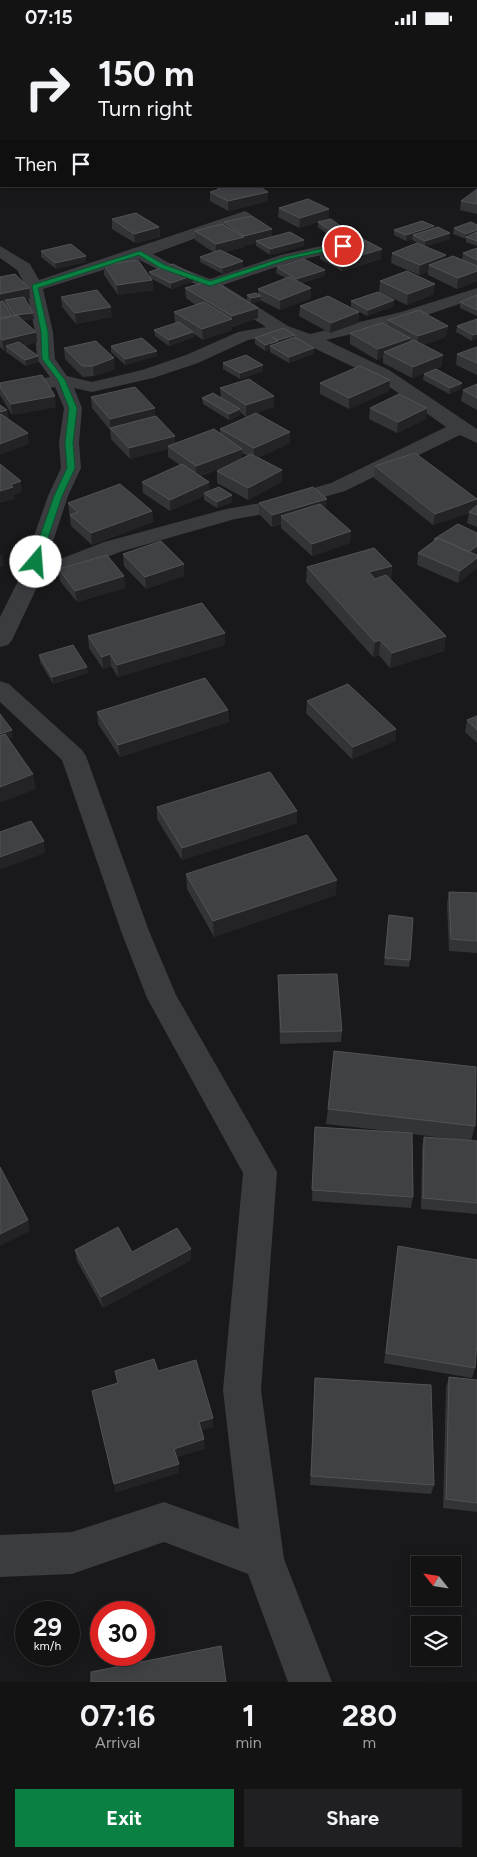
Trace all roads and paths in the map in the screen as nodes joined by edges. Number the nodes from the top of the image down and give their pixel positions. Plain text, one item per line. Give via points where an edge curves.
1 (244, 215) dead end
2 (362, 242) edge
3 (0, 251) edge
4 (140, 253) junction
5 (24, 267) junction
6 (0, 274) edge
7 (210, 284) junction
8 (34, 287) junction
9 (477, 293) edge
10 (282, 330) junction
11 (309, 339) junction
12 (61, 380) junction
13 (0, 391) edge
14 (468, 432) edge
15 (30, 579) junction
16 (0, 640) edge
17 (0, 689) edge
18 (0, 1556) edge
19 (263, 1559) junction
20 (310, 1682) edge

1 - 4 street
2 - 7 street via 287,258
3 - 5 street
4 - 7 street via 163,266
4 - 8 street
5 - 6 street
5 - 8 street
7 - 10 street
8 - 12 street via 46,359
9 - 11 street via 406,316
10 - 11 street
10 - 12 street via 244,336 192,359 92,387
11 - 14 street via 383,374
12 - 13 street
12 - 15 street via 73,408 69,443 71,468
14 - 15 street via 338,487 112,547
15 - 16 street
17 - 19 street via 73,756 162,998 260,1172 242,1390
18 - 19 street via 72,1553 164,1522
19 - 20 street

